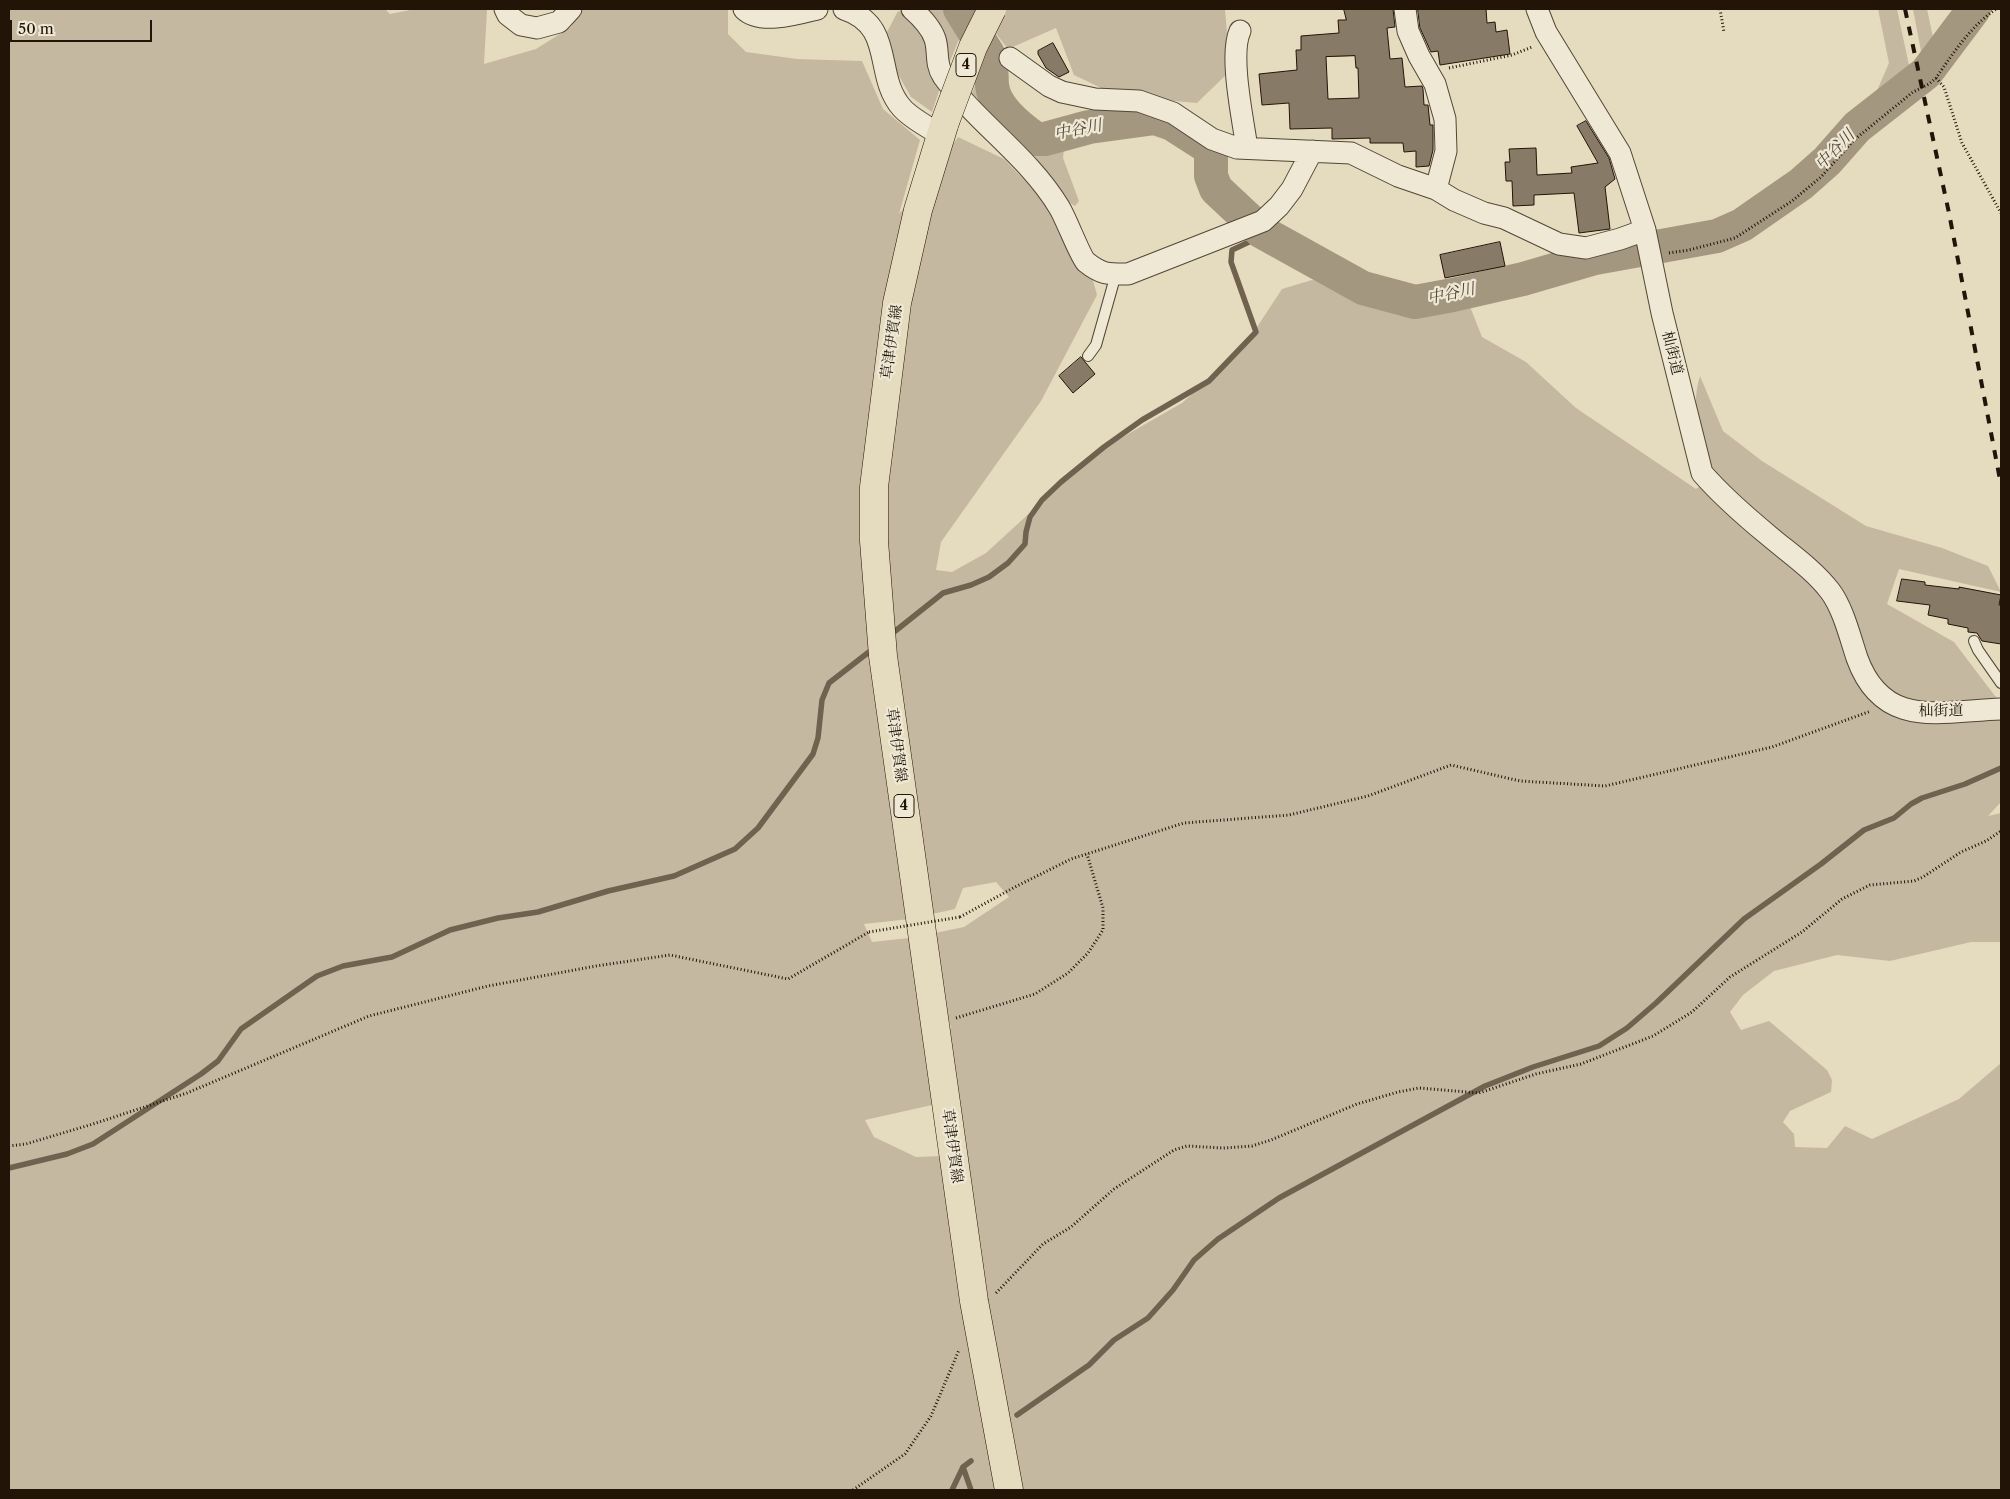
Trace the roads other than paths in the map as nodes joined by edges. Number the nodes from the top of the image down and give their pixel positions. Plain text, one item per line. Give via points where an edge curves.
1 (505, 9) edge
2 (571, 9) edge
3 (744, 9) edge
4 (817, 9) edge
5 (844, 9) edge
6 (912, 9) edge
7 (992, 9) edge
8 (1405, 9) edge
9 (1536, 9) edge
10 (1240, 31) dead end
11 (1010, 58) dead end
12 (943, 129) junction
13 (1246, 148) junction
14 (1312, 151) junction
15 (1436, 189) junction
16 (1648, 243) junction
17 (1116, 274) junction
18 (1088, 356) dead end
19 (1974, 641) dead end
20 (2001, 683) edge
21 (2001, 709) edge
22 (1009, 1490) edge

1 - 2 street via 520,25 538,28 559,22
3 - 4 street via 760,17 780,17
5 - 12 street via 873,29 881,47 887,82 902,108
6 - 17 street via 923,18 936,39 941,74 1050,191 1084,260 1098,271
7 - 12 main road, 草津伊賀線 / 4, bridge via 973,47
8 - 15 street via 1408,31 1435,84 1445,119 1446,151
9 - 16 street, 杣街道 via 1620,153
10 - 13 street via 1236,39 1236,61
11 - 13 street via 1062,92 1139,101 1173,113 1212,139
12 - 22 main road, 草津伊賀線 / 4 via 918,210 897,303 874,488 874,541 883,656 974,1301
13 - 14 street
14 - 15 street via 1351,153 1398,176
14 - 17 street via 1279,206 1254,225 1128,274
15 - 16 street via 1454,200 1504,218 1559,244 1586,248 1620,239
16 - 21 street, 杣街道 via 1702,472 1731,503 1808,567 1831,592 1870,687 1890,704 1909,711 1940,713
17 - 18 lane via 1096,345
19 - 20 lane

